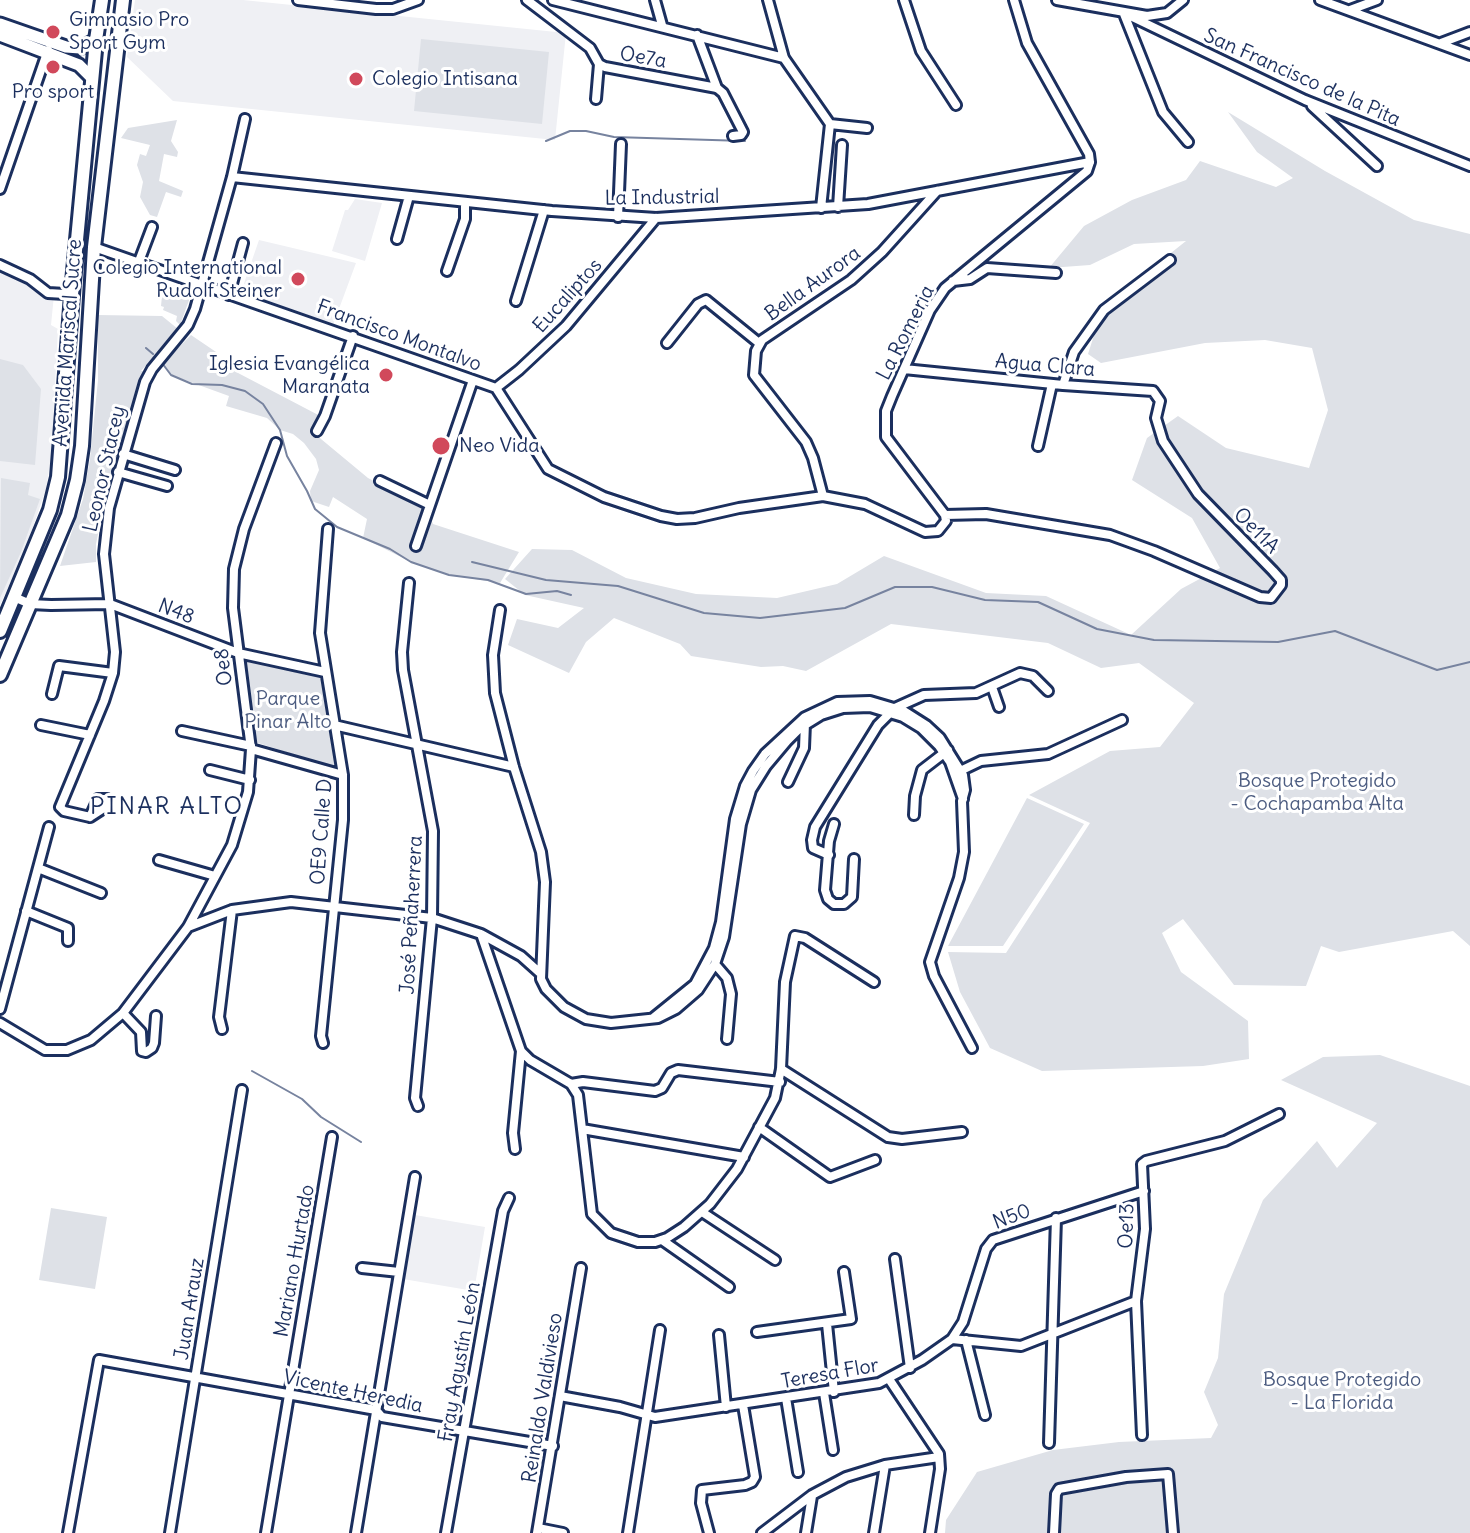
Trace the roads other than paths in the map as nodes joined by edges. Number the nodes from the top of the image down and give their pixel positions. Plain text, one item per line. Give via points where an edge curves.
1 (102, 0) edge
2 (123, 0) edge
3 (298, 0) edge
4 (418, 0) edge
5 (527, 0) edge
6 (553, 0) edge
7 (655, 0) edge
8 (768, 0) edge
9 (904, 0) edge
10 (1014, 0) edge
11 (1057, 0) edge
12 (1183, 0) edge
13 (1320, 0) edge
14 (1377, 0) edge
15 (1083, 3) edge
16 (1349, 10) junction
17 (1124, 13) junction
18 (1167, 13) junction
19 (0, 24) edge
20 (662, 25) junction
21 (1470, 32) edge
22 (1165, 33) junction
23 (0, 35) edge
24 (697, 35) junction
25 (96, 40) junction
26 (1440, 43) junction
27 (49, 47) junction
28 (1470, 55) edge
29 (784, 58) junction
30 (599, 64) junction
31 (92, 78) junction
32 (717, 88) junction
33 (596, 99) dead end
34 (1305, 100) junction
35 (956, 105) dead end
36 (245, 119) dead end
37 (830, 124) junction
38 (867, 128) dead end
39 (733, 136) dead end
40 (1188, 142) dead end
41 (621, 144) dead end
42 (842, 145) dead end
43 (1090, 162) junction
44 (1377, 166) dead end
45 (1470, 166) edge
46 (232, 177) junction
47 (0, 189) edge
48 (937, 191) junction
49 (409, 196) junction
50 (465, 202) junction
51 (838, 207) junction
52 (821, 208) junction
53 (544, 210) junction
54 (618, 217) junction
55 (656, 218) junction
56 (152, 227) dead end
57 (397, 239) dead end
58 (243, 243) dead end
59 (94, 247) junction
60 (1170, 260) dead end
61 (138, 264) junction
62 (0, 265) edge
63 (447, 271) dead end
64 (1056, 273) dead end
65 (952, 281) junction
66 (201, 287) junction
67 (65, 294) dead end
68 (229, 295) junction
69 (516, 301) dead end
70 (353, 336) junction
71 (667, 343) dead end
72 (759, 343) junction
73 (904, 369) junction
74 (473, 380) junction
75 (1052, 384) junction
76 (1063, 385) junction
77 (496, 388) junction
78 (1156, 418) joint
79 (317, 431) dead end
80 (276, 443) dead end
81 (1038, 446) dead end
82 (123, 454) junction
83 (175, 470) dead end
84 (118, 472) junction
85 (380, 481) dead end
86 (167, 486) dead end
87 (823, 496) junction
88 (430, 505) junction
89 (945, 515) junction
90 (328, 529) dead end
91 (416, 546) dead end
92 (1196, 569) joint
93 (409, 583) dead end
94 (14, 597) junction
95 (30, 604) junction
96 (110, 604) junction
97 (500, 610) dead end
98 (0, 631) edge
99 (238, 653) junction
100 (325, 672) junction
101 (113, 673) junction
102 (0, 675) edge
103 (992, 687) junction
104 (1048, 691) dead end
105 (52, 694) dead end
106 (999, 707) dead end
107 (892, 710) junction
108 (1122, 720) dead end
109 (804, 722) junction
110 (41, 725) dead end
111 (334, 725) junction
112 (182, 731) dead end
113 (90, 735) junction
114 (418, 746) junction
115 (251, 748) junction
116 (946, 751) junction
117 (514, 767) junction
118 (210, 770) dead end
119 (957, 772) junction
120 (343, 775) junction
121 (250, 780) junction
122 (788, 782) dead end
123 (914, 815) dead end
124 (90, 817) dead end
125 (834, 824) dead end
126 (49, 827) dead end
127 (829, 855) junction
128 (854, 859) dead end
129 (159, 860) dead end
130 (732, 866) junction
131 (38, 868) junction
132 (215, 876) junction
133 (101, 893) dead end
134 (332, 908) junction
135 (232, 910) junction
136 (26, 911) junction
137 (432, 918) junction
138 (188, 927) junction
139 (481, 934) junction
140 (68, 941) dead end
141 (715, 964) junction
142 (540, 973) junction
143 (874, 982) dead end
144 (0, 1009) edge
145 (123, 1013) junction
146 (156, 1016) dead end
147 (652, 1019) junction
148 (0, 1023) edge
149 (222, 1029) dead end
150 (727, 1039) dead end
151 (323, 1043) dead end
152 (972, 1048) dead end
153 (521, 1051) junction
154 (781, 1069) junction
155 (780, 1082) junction
156 (571, 1084) junction
157 (242, 1090) dead end
158 (418, 1106) dead end
159 (1279, 1114) dead end
160 (759, 1127) junction
161 (582, 1129) junction
162 (962, 1132) dead end
163 (332, 1137) dead end
164 (515, 1149) dead end
165 (744, 1157) junction
166 (875, 1160) dead end
167 (415, 1177) dead end
168 (1144, 1191) junction
169 (509, 1198) dead end
170 (702, 1212) junction
171 (1056, 1218) junction
172 (662, 1240) junction
173 (895, 1259) dead end
174 (775, 1260) dead end
175 (362, 1268) dead end
176 (581, 1268) dead end
177 (399, 1272) junction
178 (844, 1272) dead end
179 (729, 1287) dead end
180 (1136, 1301) junction
181 (827, 1324) junction
182 (660, 1330) dead end
183 (757, 1332) dead end
184 (1052, 1333) junction
185 (719, 1335) dead end
186 (952, 1339) junction
187 (966, 1340) junction
188 (910, 1368) junction
189 (196, 1376) junction
190 (889, 1379) junction
191 (829, 1392) junction
192 (288, 1394) junction
193 (560, 1396) junction
194 (786, 1398) junction
195 (743, 1405) junction
196 (726, 1407) junction
197 (376, 1410) junction
198 (985, 1415) dead end
199 (646, 1416) junction
200 (463, 1431) junction
201 (1142, 1435) dead end
202 (1049, 1443) dead end
203 (553, 1446) junction
204 (833, 1450) dead end
205 (939, 1457) junction
206 (885, 1465) junction
207 (798, 1472) dead end
208 (812, 1495) junction
209 (537, 1530) edge
210 (68, 1533) edge
211 (170, 1533) edge
212 (266, 1533) edge
213 (356, 1533) edge
214 (446, 1533) edge
215 (563, 1533) edge
216 (628, 1533) edge
217 (709, 1533) edge
218 (762, 1533) edge
219 (806, 1533) edge
220 (874, 1533) edge
221 (930, 1533) edge
222 (1054, 1533) edge
223 (1173, 1533) edge

1 - 25 main road, Avenida Mariscal Sucre
2 - 59 main road, Avenida Mariscal Sucre
3 - 4 street via 385,9
5 - 30 street, Oe7a via 590,48
6 - 20 street
7 - 20 street
8 - 29 street
9 - 35 street via 921,51
10 - 43 street via 1027,43
11 - 15 street, San Francisco de la Pita
12 - 18 street
13 - 16 street
14 - 16 street
15 - 17 street, San Francisco de la Pita
16 - 26 street
17 - 18 street, San Francisco de la Pita
17 - 22 street, San Francisco de la Pita
17 - 40 street via 1163,112
18 - 22 street
19 - 27 street
20 - 24 street
21 - 26 street
22 - 34 street, San Francisco de la Pita
23 - 27 street
24 - 29 street
24 - 32 street
25 - 27 street via 74,48
25 - 31 main road, Avenida Mariscal Sucre
26 - 28 street
27 - 31 street
27 - 47 street
29 - 37 street
30 - 32 street, Oe7a
30 - 33 street
31 - 94 main road, Avenida Mariscal Sucre via 58,477
32 - 39 street via 743,134
34 - 44 street
34 - 45 street, San Francisco de la Pita
36 - 46 street, Leonor Stacey
37 - 38 street
37 - 52 street
41 - 54 street
42 - 51 street
43 - 48 street, La Industrial
43 - 65 street, La Romeria via 1087,171
46 - 49 street, La Industrial
46 - 66 street, Leonor Stacey
48 - 51 street, La Industrial
48 - 72 street, Bella Aurora via 851,280
49 - 50 street, La Industrial
49 - 57 street
50 - 53 street, La Industrial
50 - 63 street via 465,219
51 - 52 street, La Industrial
52 - 55 street, La Industrial
53 - 54 street, La Industrial
53 - 69 street
54 - 55 street, La Industrial
55 - 77 street, Eucaliptos via 566,326
56 - 61 street
58 - 68 street
59 - 61 street, Francisco Montalvo
59 - 95 main road, Avenida Mariscal Sucre via 77,480
60 - 76 street via 1104,310 1074,352
61 - 66 street, Francisco Montalvo
62 - 67 street via 48,293
64 - 65 street via 987,268 970,279
65 - 73 street, La Romeria via 930,310
66 - 68 street, Francisco Montalvo
66 - 82 street, Leonor Stacey via 188,325 145,382
68 - 70 street, Francisco Montalvo
70 - 74 street, Francisco Montalvo
70 - 79 street
71 - 72 street via 706,300
72 - 87 street, Bella Aurora via 754,375 806,442
73 - 75 street, Agua Clara
73 - 89 street, La Romeria via 886,411 886,437
74 - 77 street, Francisco Montalvo
74 - 88 street
75 - 76 street, Agua Clara
75 - 81 street
76 - 78 street, Agua Clara via 1153,391 1160,401
77 - 87 street, Francisco Montalvo via 548,469 604,497 677,519
78 - 92 street, Oe11A via 1163,441 1198,494 1281,585 1266,599
80 - 99 street, Oe8 via 234,569
82 - 83 street
82 - 84 street, Leonor Stacey
84 - 86 street
84 - 96 street, Leonor Stacey via 104,536
85 - 88 street
87 - 89 street, Francisco Montalvo via 865,504 925,532 938,531
88 - 91 street
89 - 92 street, Francisco Montalvo via 986,514 1110,535
90 - 100 street, OE9 Calle D via 320,627
93 - 114 street, José Peñaherrera via 402,660
94 - 95 street, N48
94 - 98 main road, Avenida Mariscal Sucre
95 - 96 street, N48
95 - 102 main road, Avenida Mariscal Sucre
96 - 99 street, N48
96 - 101 street, Leonor Stacey
97 - 117 street via 493,655 495,693
99 - 100 street, N48
99 - 115 street, Oe8
100 - 111 street, OE9 Calle D
101 - 105 street via 59,666
101 - 113 street, Leonor Stacey
103 - 104 street via 1026,673
103 - 106 street
103 - 107 street via 976,693 924,695
107 - 109 street via 843,708
107 - 116 street
107 - 127 street via 815,827 813,848
108 - 119 street via 1048,754 981,761
109 - 122 street via 804,748
109 - 130 street via 756,781
110 - 113 street
111 - 114 street
111 - 120 street, OE9 Calle D
112 - 115 street
113 - 124 street, Leonor Stacey via 60,807
114 - 117 street
114 - 137 street, José Peñaherrera via 433,831
115 - 120 street
115 - 121 street, Oe8
116 - 119 street
116 - 123 street via 922,770
117 - 142 street via 545,882
118 - 121 street
119 - 152 street via 964,852 930,962
120 - 134 street, OE9 Calle D
121 - 132 street, Oe8 via 232,845
125 - 127 street
126 - 131 street
127 - 128 street via 826,894 837,905 852,897
129 - 132 street
130 - 141 street via 728,922
130 - 147 street via 710,958 688,990
131 - 133 street
131 - 136 street
132 - 138 street, Oe8
134 - 135 street via 290,902
134 - 137 street
134 - 151 street, OE9 Calle D
135 - 138 street
135 - 149 street
136 - 140 street via 68,928
136 - 144 street
137 - 139 street
137 - 158 street, José Peñaherrera
138 - 145 street, Oe8
139 - 142 street
139 - 153 street
141 - 147 street via 689,1000
141 - 150 street via 731,994
142 - 147 street via 554,998 586,1019
143 - 154 street via 796,935 785,982
145 - 146 street via 141,1032 146,1052 154,1043
145 - 148 street, Oe8 via 83,1045 55,1051
153 - 156 street
153 - 164 street
154 - 155 street
154 - 162 street via 888,1137
155 - 156 street via 678,1070 655,1091
155 - 160 street
156 - 161 street via 578,1095
157 - 189 street, Juan Arauz
159 - 168 street, Oe13 via 1225,1141 1144,1161
160 - 165 street
160 - 166 street via 830,1177
161 - 165 street
161 - 172 street via 594,1219 624,1239
163 - 192 street, Mariano Hurtado
165 - 170 street
167 - 177 street
168 - 171 street, N50
168 - 180 street, Oe13
169 - 200 street, Fray Agustín León
170 - 172 street
170 - 174 street
171 - 184 street
171 - 186 street, N50 via 989,1244 963,1322
172 - 179 street
173 - 188 street
175 - 177 street
176 - 193 street, Reinaldo Valdivieso
177 - 197 street
178 - 181 street via 851,1319
180 - 184 street
180 - 201 street, Oe13
181 - 183 street
181 - 191 street
182 - 199 street
184 - 187 street via 1021,1346
184 - 202 street
185 - 196 street
186 - 187 street
186 - 188 street, Teresa Flor
187 - 198 street
188 - 190 street, Teresa Flor
189 - 192 street, Vicente Heredia
189 - 210 street, Vicente Heredia via 99,1360
189 - 211 street, Juan Arauz
190 - 191 street, Teresa Flor
190 - 205 street
191 - 194 street, Teresa Flor
191 - 204 street
192 - 197 street, Vicente Heredia
192 - 212 street, Mariano Hurtado
193 - 199 street, Teresa Flor
193 - 203 street, Reinaldo Valdivieso
194 - 195 street, Teresa Flor
194 - 207 street
195 - 196 street, Teresa Flor
195 - 217 street via 755,1477 745,1485 702,1490
196 - 199 street, Teresa Flor
197 - 200 street, Vicente Heredia via 382,1417
197 - 213 street
199 - 216 street
200 - 203 street, Vicente Heredia
200 - 214 street, Fray Agustín León
203 - 209 street, Reinaldo Valdivieso
205 - 206 street
205 - 221 street
206 - 208 street
206 - 220 street
208 - 218 street
208 - 219 street
209 - 215 street
222 - 223 street via 1059,1489 1168,1474

